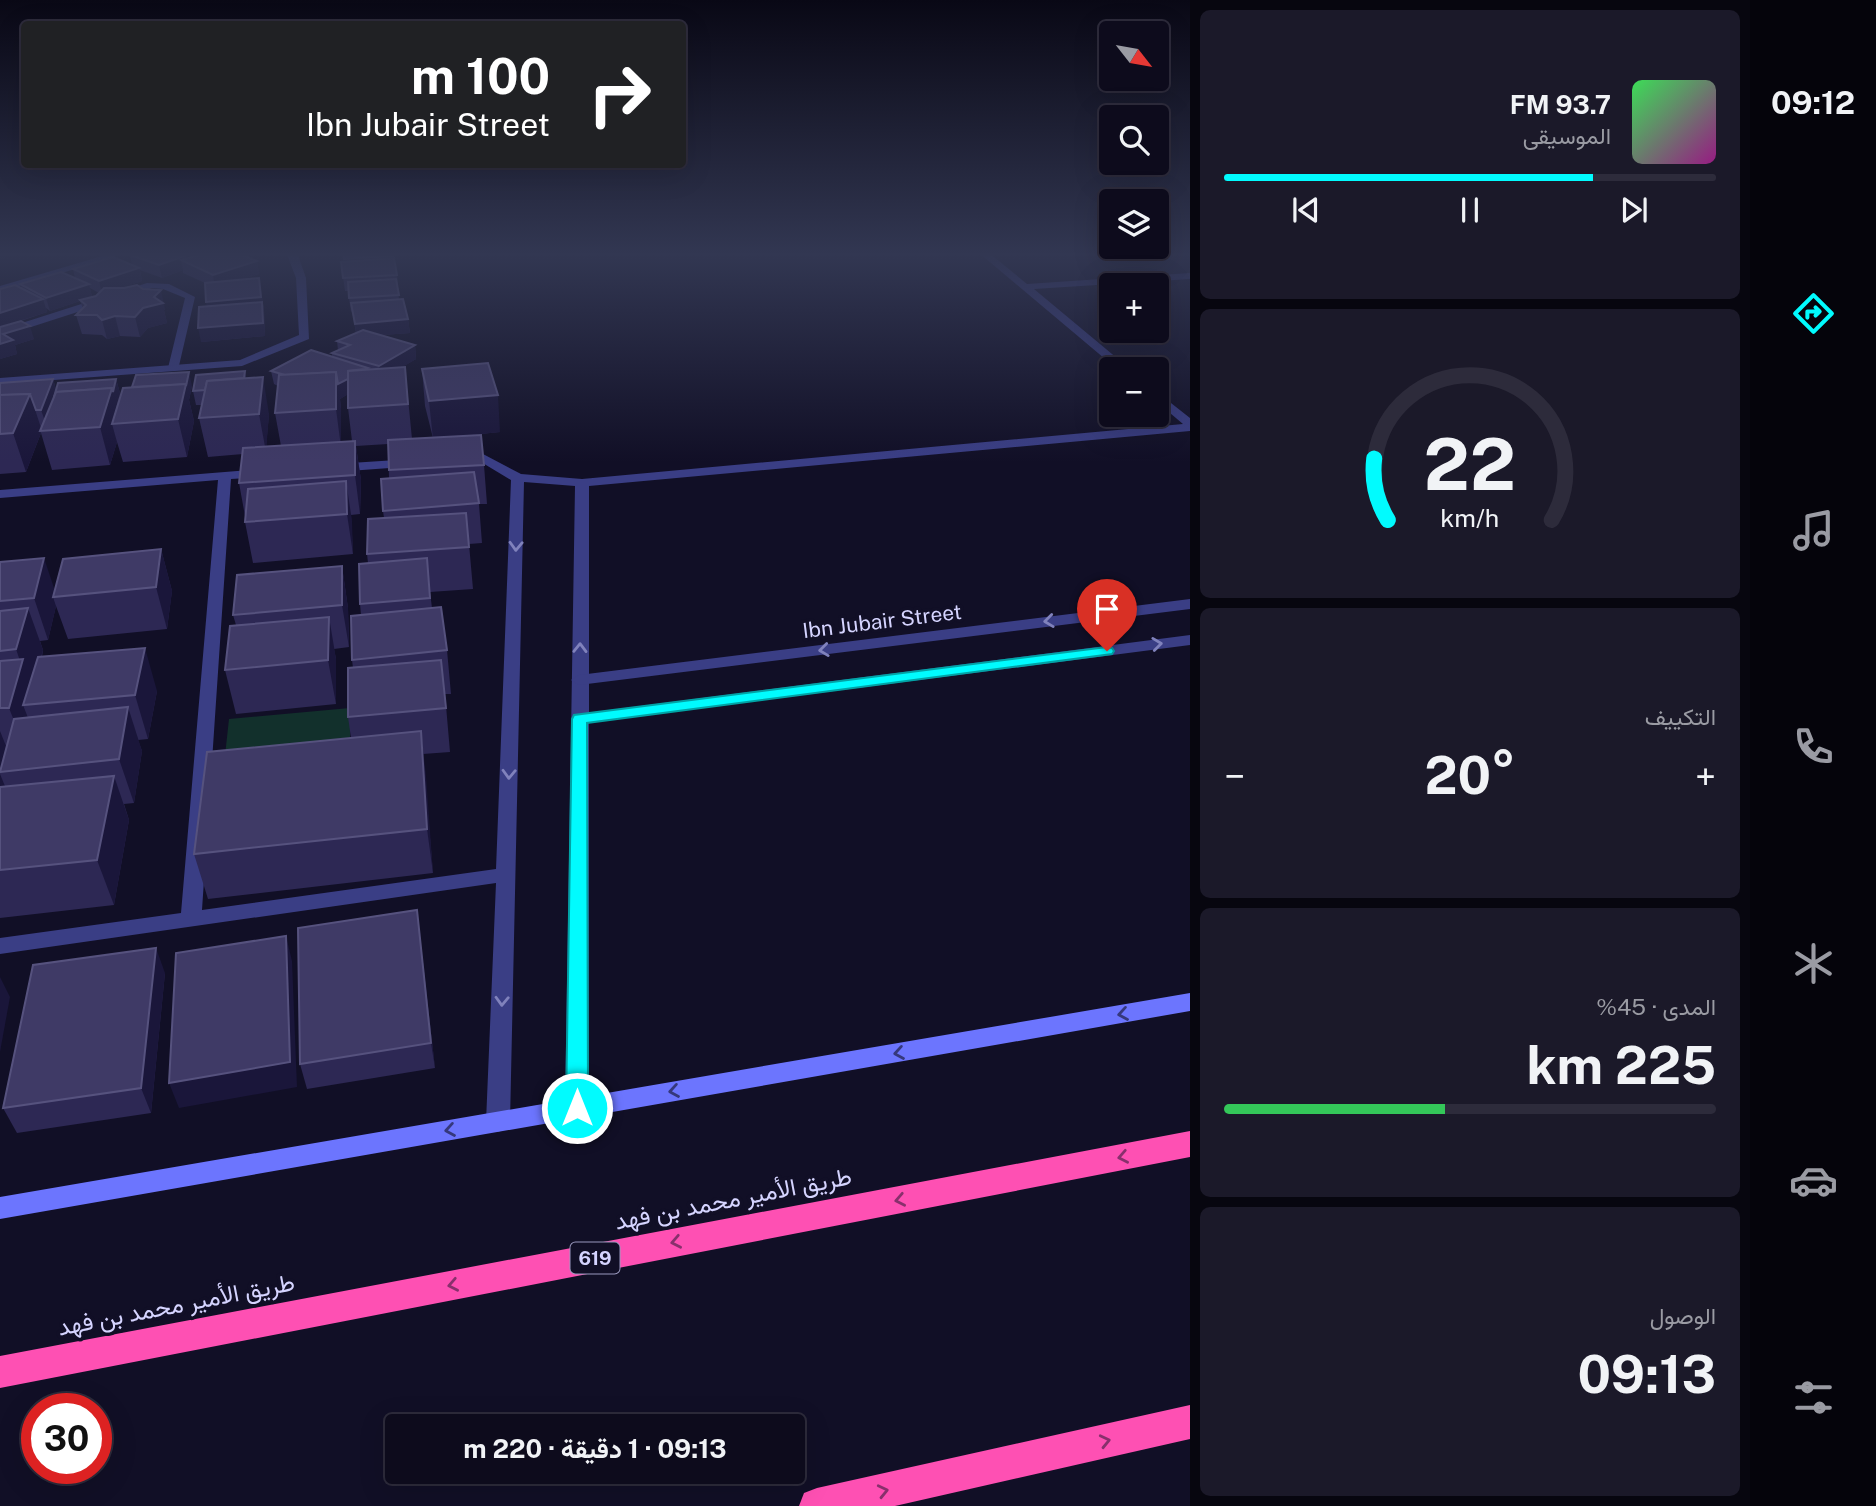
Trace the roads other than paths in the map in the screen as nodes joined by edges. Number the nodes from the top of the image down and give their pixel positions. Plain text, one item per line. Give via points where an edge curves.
1 (36, 322) edge
2 (184, 322) edge
3 (304, 322) edge
4 (1068, 322) edge
5 (0, 334) edge
6 (1110, 357) edge
7 (174, 368) junction
8 (0, 381) edge
9 (1169, 408) edge
10 (1190, 426) edge
11 (320, 469) edge
12 (279, 472) edge
13 (225, 476) junction
14 (518, 478) junction
15 (582, 483) junction
16 (0, 494) edge
17 (1190, 604) edge
18 (1190, 640) edge
19 (579, 680) junction
20 (579, 719) junction
21 (506, 875) junction
22 (191, 919) junction
23 (0, 946) edge
24 (1190, 1002) edge
25 (577, 1108) junction
26 (498, 1122) junction
27 (1190, 1144) edge
28 (0, 1208) edge
29 (0, 1371) edge
30 (1190, 1422) edge
31 (817, 1506) edge

1 - 5 street
2 - 7 street
3 - 7 street via 305,337 242,363
4 - 6 street
7 - 8 street
9 - 10 street
10 - 15 street
11 - 14 street via 483,458
12 - 13 street
13 - 16 street
13 - 22 street
14 - 15 street
14 -> 21 street
19 -> 15 street
17 -> 19 street, Ibn Jubair Street
20 -> 18 street
19 - 20 street
20 - 25 street
21 - 22 street
21 -> 26 street
22 - 23 street
24 -> 25 main road
25 - 26 main road
26 -> 28 main road
27 -> 29 highway, طريق الأمير محمد بن فهد / 619
31 -> 30 highway

